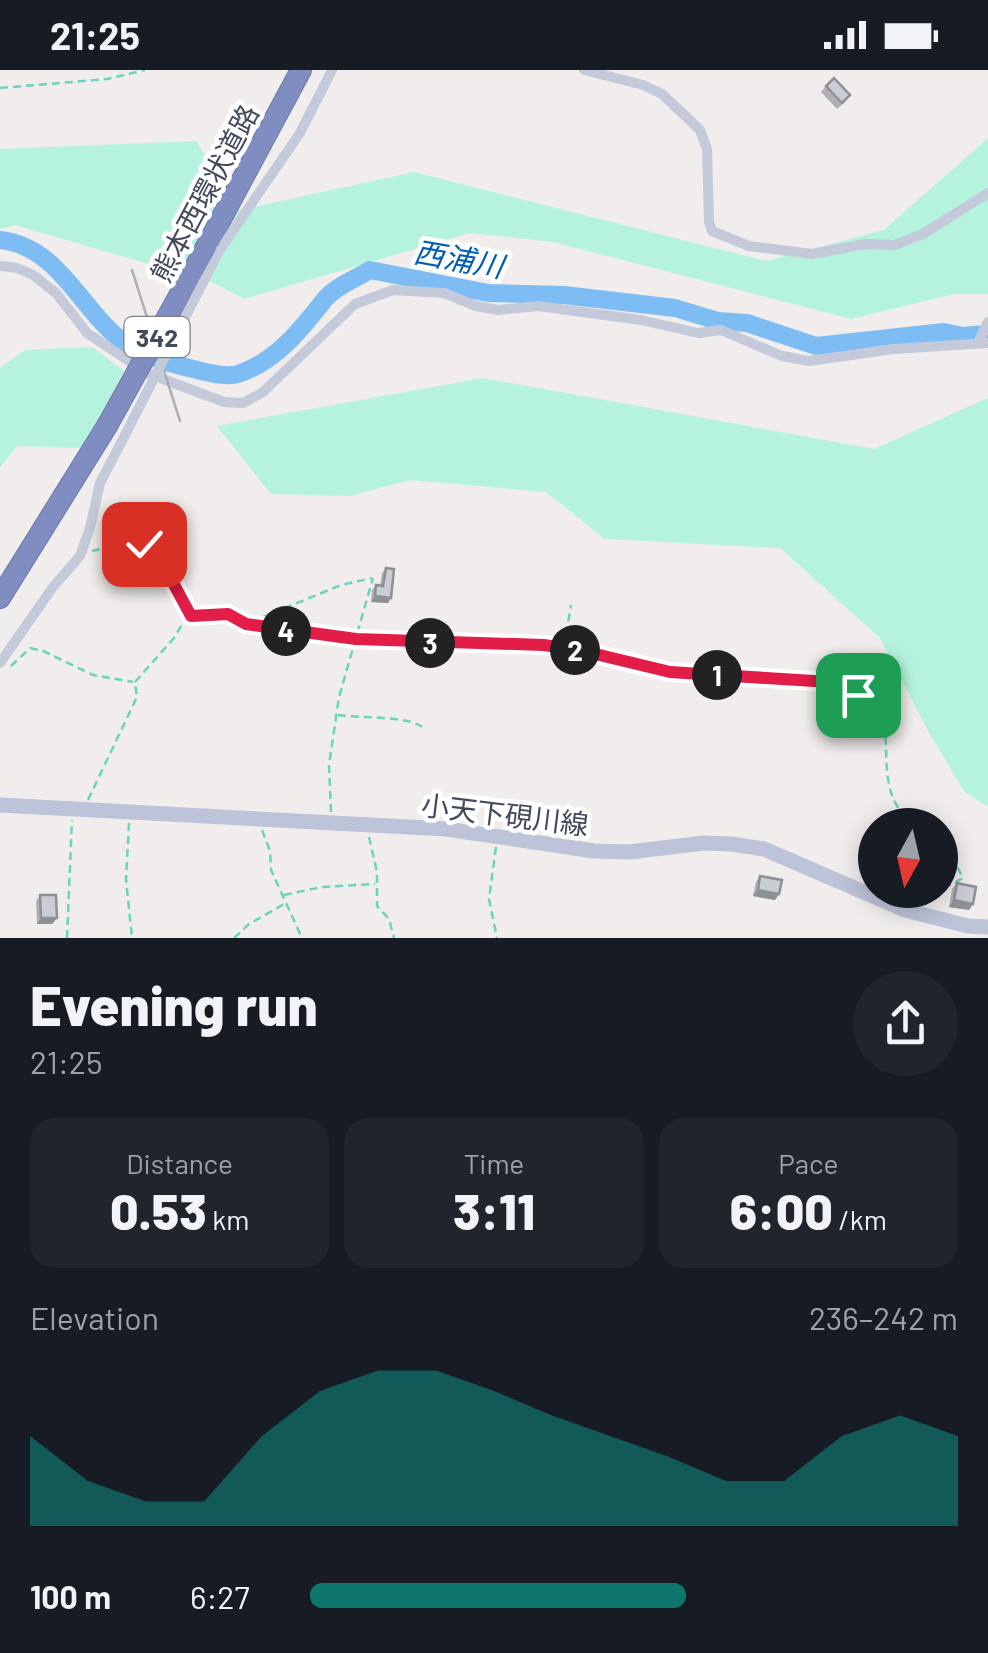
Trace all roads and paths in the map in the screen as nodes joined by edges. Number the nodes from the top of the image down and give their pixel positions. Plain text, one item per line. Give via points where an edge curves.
1 (145, 70) edge
2 (301, 70) edge
3 (332, 70) edge
4 (584, 70) edge
5 (0, 88) edge
6 (988, 193) edge
7 (212, 249) junction
8 (0, 266) edge
9 (987, 322) edge
10 (983, 343) edge
11 (115, 432) junction
12 (91, 552) dead end
13 (0, 598) edge
14 (571, 605) dead end
15 (191, 616) junction
16 (246, 624) junction
17 (356, 639) junction
18 (564, 648) junction
19 (5, 665) edge
20 (135, 682) junction
21 (336, 715) junction
22 (422, 727) dead end
23 (0, 804) edge
24 (897, 808) edge
25 (81, 809) junction
26 (130, 812) junction
27 (259, 820) junction
28 (331, 824) junction
29 (368, 826) junction
30 (498, 836) junction
31 (376, 884) junction
32 (284, 896) junction
33 (287, 902) junction
34 (909, 908) edge
35 (905, 910) junction
36 (988, 927) edge
37 (963, 932) edge
38 (66, 938) edge
39 (132, 938) edge
40 (234, 938) edge
41 (302, 938) edge
42 (394, 938) edge
43 (497, 938) edge

1 - 5 path
2 - 7 highway, 熊本西環状道路 / 342
3 - 7 street via 300,133
4 - 6 street via 662,94 700,130 712,231 749,246 812,254 894,245
7 - 11 highway, 熊本西環状道路 / 342, bridge
8 - 10 street via 34,275 87,333 147,374 224,402 243,403 263,392 355,304 393,290 444,293 498,310 538,306 698,333 720,330 810,361
9 - 10 street
11 - 13 highway, 熊本西環状道路 / 342
11 - 19 street via 80,556
12 - 15 path via 144,544
14 - 18 path
15 - 16 path via 228,614
15 - 20 path
16 - 17 path
16 - 17 path via 373,578
17 - 18 path
17 - 21 path
18 - 24 path via 670,672 830,682 858,695 883,712 890,799
19 - 20 path via 30,648 92,676
20 - 25 path via 137,697
21 - 22 path via 416,721
21 - 28 path
23 - 25 main road, 小天下硯川線
25 - 26 main road, 小天下硯川線
25 - 38 path via 68,856
26 - 27 main road, 小天下硯川線
26 - 39 path via 126,879
27 - 28 main road, 小天下硯川線
27 - 32 path
28 - 29 main road, 小天下硯川線
29 - 30 main road, 小天下硯川線
29 - 31 path
30 - 35 main road, 小天下硯川線 via 594,852 704,843 764,850
30 - 43 path via 489,899
31 - 32 path
31 - 42 path via 377,906
32 - 33 path
33 - 40 path
33 - 41 path
34 - 35 path
35 - 37 main road, 小天下硯川線
36 - 37 main road, 小天下硯川線

